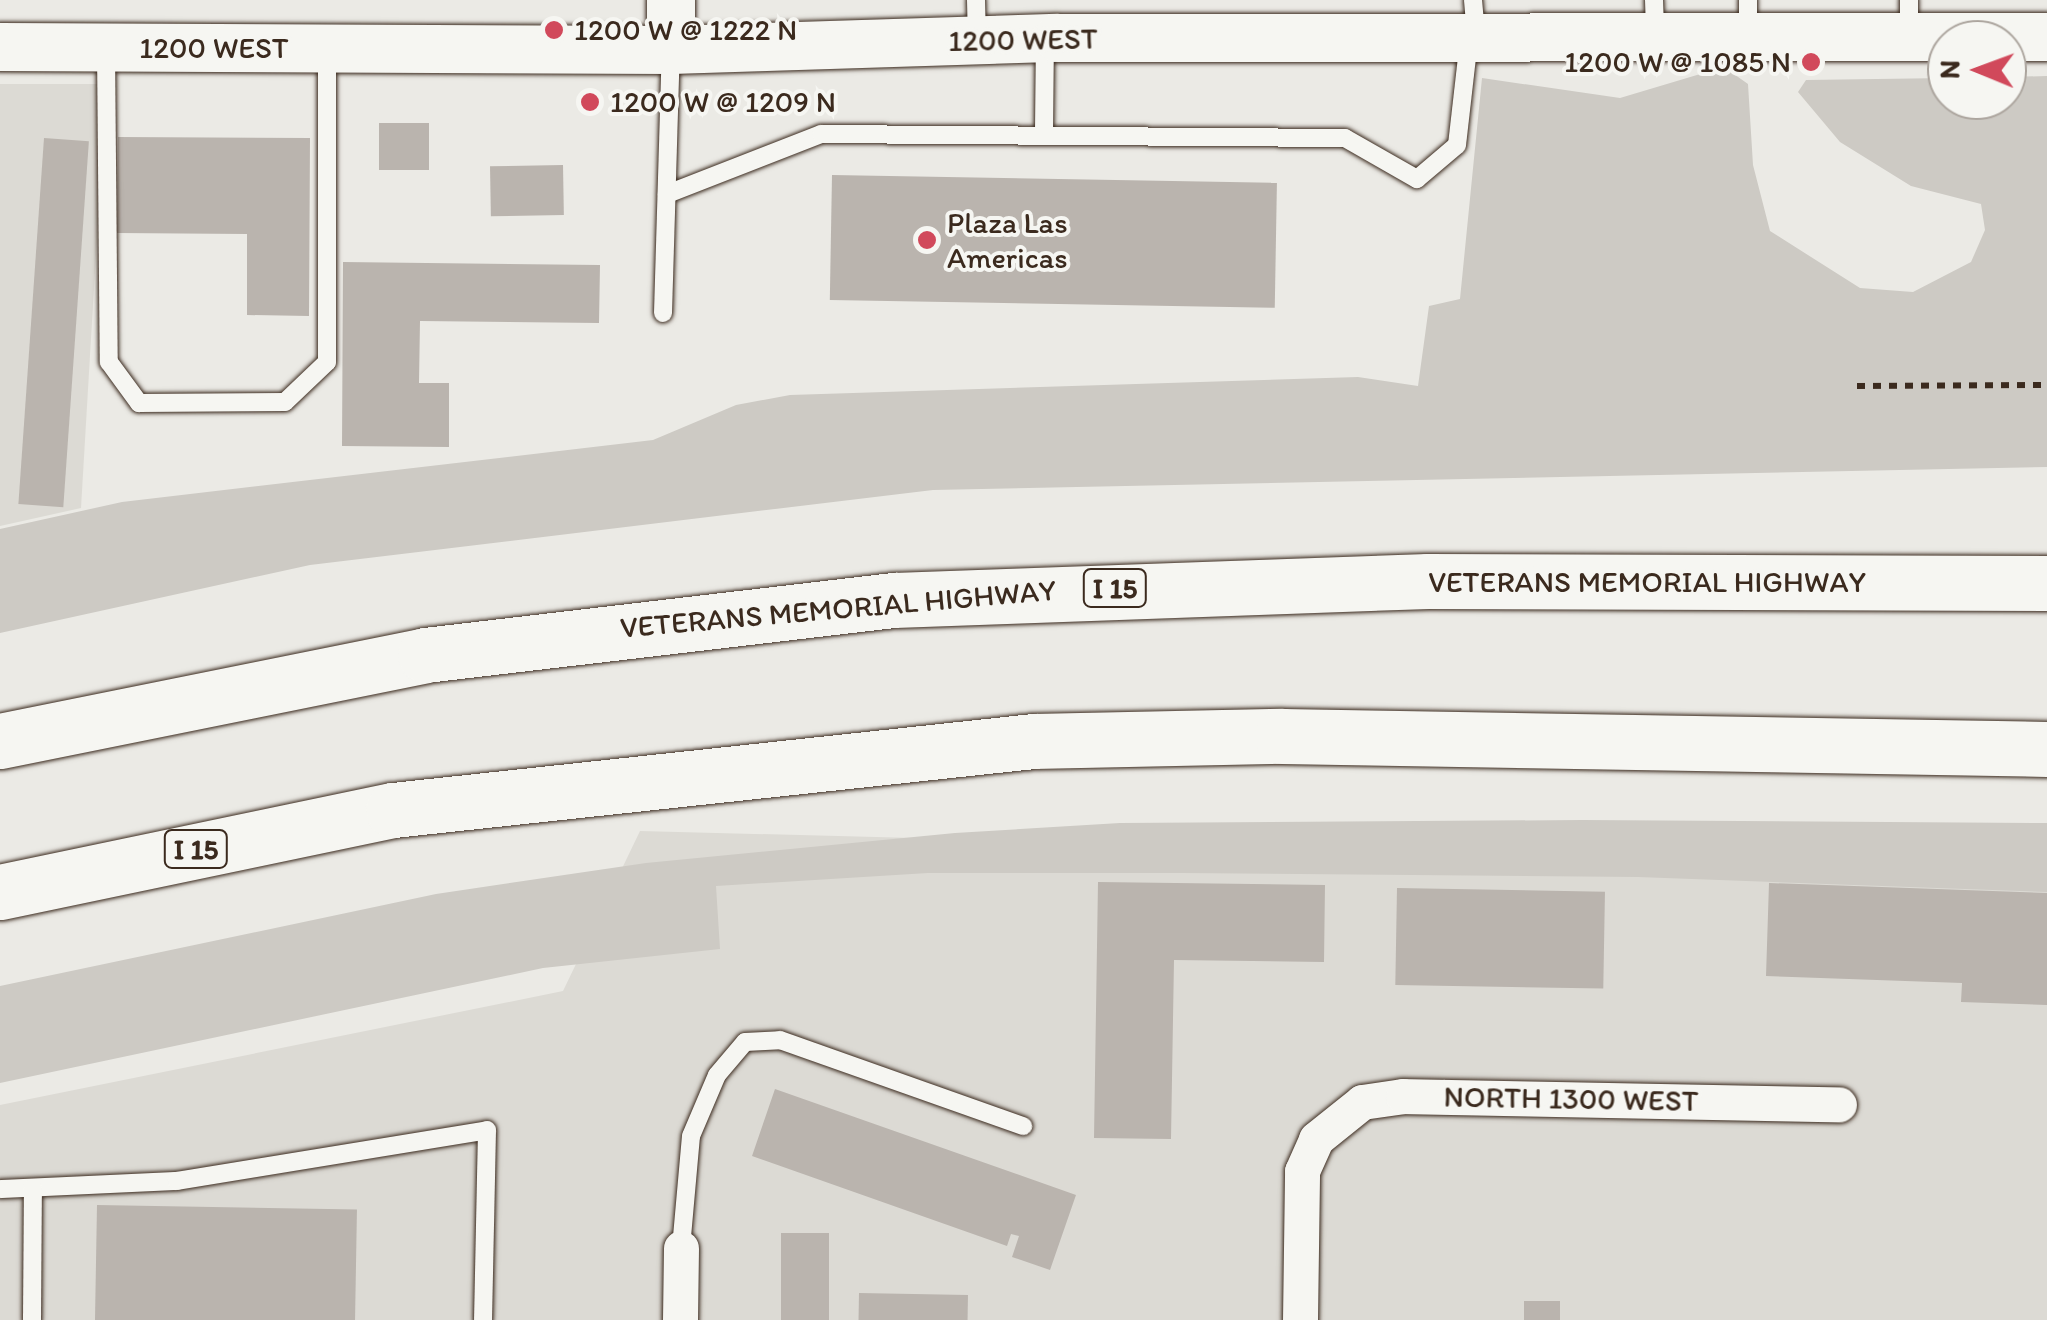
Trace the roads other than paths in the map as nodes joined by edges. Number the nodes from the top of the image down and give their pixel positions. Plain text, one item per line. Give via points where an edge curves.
1 (671, 0) edge
2 (1655, 19) edge
3 (1748, 19) edge
4 (1909, 19) edge
5 (977, 20) edge
6 (1473, 25) edge
7 (2047, 36) edge
8 (1045, 39) junction
9 (0, 48) edge
10 (106, 48) junction
11 (326, 49) junction
12 (671, 50) junction
13 (1044, 132) junction
14 (667, 194) junction
15 (663, 313) dead end
16 (2047, 583) edge
17 (0, 741) edge
18 (2047, 749) edge
19 (0, 892) edge
20 (1839, 1104) dead end
21 (1023, 1126) dead end
22 (34, 1188) junction
23 (0, 1189) edge
24 (681, 1248) joint
25 (32, 1320) edge
26 (483, 1320) edge
27 (680, 1320) edge
28 (1300, 1320) edge

1 - 12 street
2 - 3 street, 1200 WEST
2 - 6 street, 1200 WEST
3 - 4 street, 1200 WEST
4 - 7 street, 1200 WEST
5 - 8 street, 1200 WEST
5 - 12 street, 1200 WEST
6 - 8 street, 1200 WEST
6 - 13 lane via 1457,144 1417,179 1345,138
8 - 13 lane
9 - 10 street, 1200 WEST
10 - 11 street, 1200 WEST
10 - 11 lane via 108,362 139,404 285,402 327,362
11 - 12 street, 1200 WEST
12 - 14 lane
13 - 14 lane via 822,134
14 - 15 lane
16 - 17 highway, VETERANS MEMORIAL HIGHWAY / I 15 via 1368,582 894,600 425,655
18 - 19 highway, I 15 via 1282,736 1033,741 393,810
20 - 28 street, NORTH 1300 WEST via 1402,1096 1362,1102 1316,1139 1302,1171
21 - 24 lane via 780,1040 746,1042 717,1075 691,1136
22 - 23 lane
22 - 25 lane
22 - 26 lane via 177,1181 487,1130
24 - 27 street

